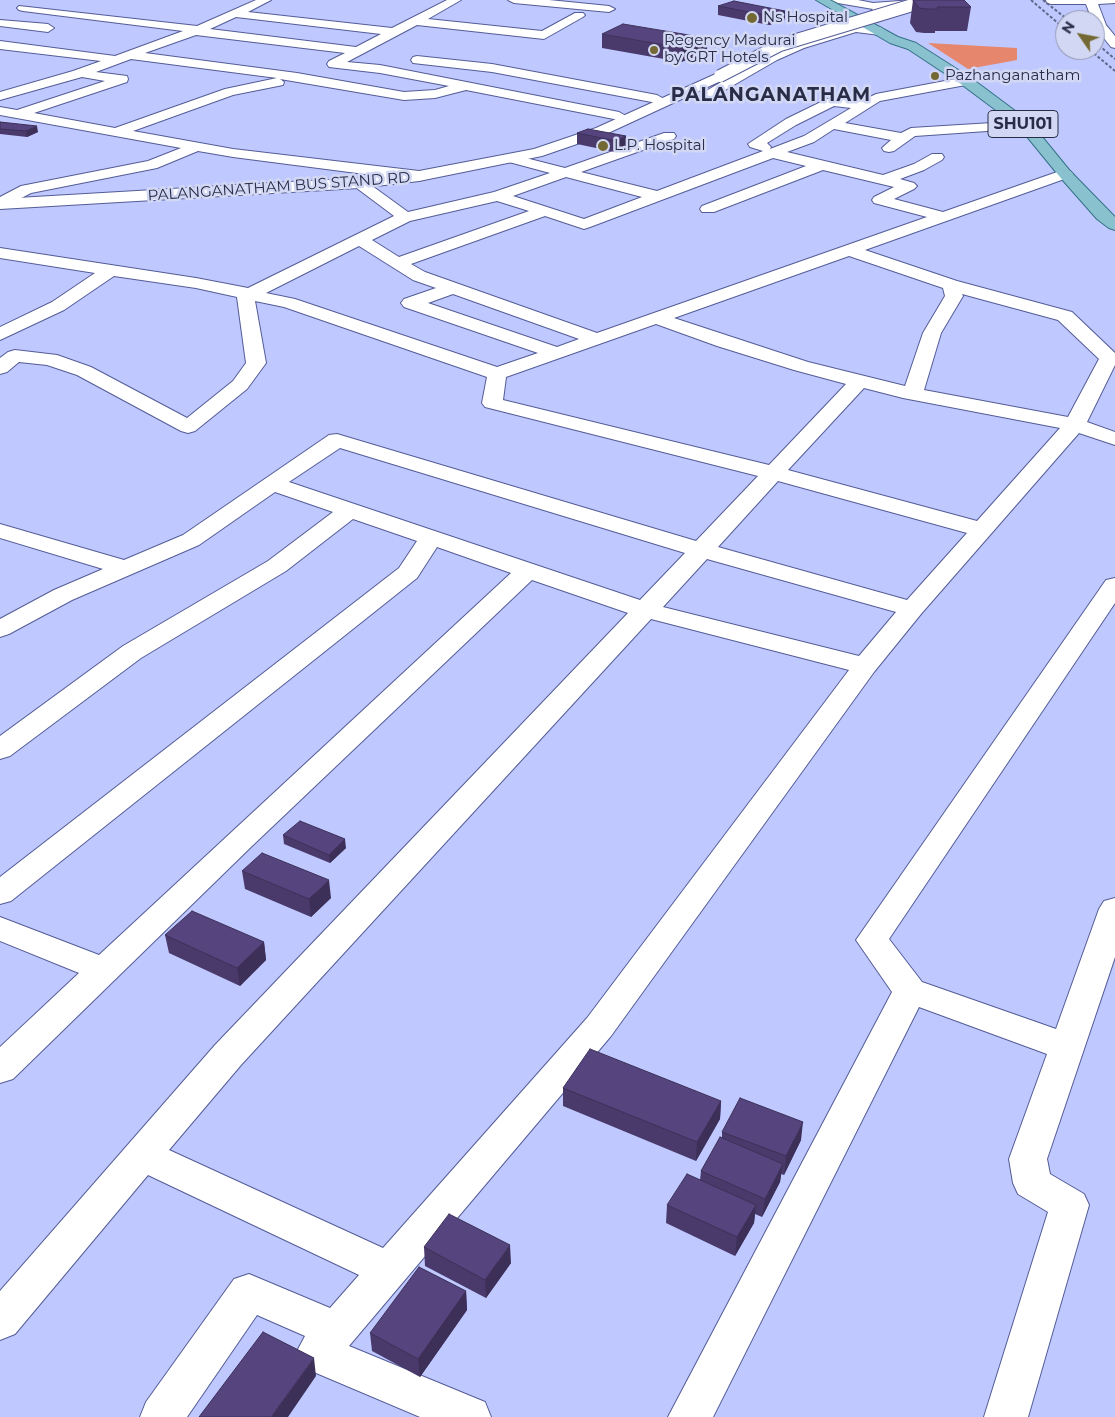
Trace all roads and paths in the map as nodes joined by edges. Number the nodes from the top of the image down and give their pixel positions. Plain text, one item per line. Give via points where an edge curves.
1 (48, 0) edge
2 (514, 0) edge
3 (822, 0) edge
4 (907, 0) edge
5 (930, 0) edge
6 (1115, 0) edge
7 (262, 1) edge
8 (1051, 1) edge
9 (1091, 2) junction
10 (838, 3) edge
11 (447, 5) edge
12 (893, 5) junction
13 (235, 9) edge
14 (609, 9) dead end
15 (200, 14) dead end
16 (579, 15) dead end
17 (415, 17) junction
18 (0, 23) edge
19 (870, 25) junction
20 (58, 30) dead end
21 (197, 30) junction
22 (397, 31) junction
23 (179, 37) junction
24 (136, 39) dead end
25 (165, 42) junction
26 (512, 42) dead end
27 (1115, 44) edge
28 (0, 45) edge
29 (131, 54) junction
30 (347, 56) junction
31 (381, 56) dead end
32 (406, 59) dead end
33 (117, 60) junction
34 (48, 70) dead end
35 (79, 74) junction
36 (297, 77) junction
37 (966, 81) junction
38 (0, 82) edge
39 (466, 86) junction
40 (35, 87) junction
41 (0, 96) edge
42 (657, 98) junction
43 (865, 105) junction
44 (0, 111) edge
45 (17, 114) junction
46 (619, 116) junction
47 (833, 125) junction
48 (1024, 125) junction
49 (601, 131) junction
50 (116, 132) junction
51 (669, 136) dead end
52 (904, 138) junction
53 (198, 146) junction
54 (889, 149) dead end
55 (774, 152) junction
56 (937, 157) dead end
57 (514, 159) junction
58 (821, 165) junction
59 (567, 172) junction
60 (1065, 174) junction
61 (419, 176) junction
62 (884, 180) junction
63 (359, 183) junction
64 (498, 196) junction
65 (658, 196) junction
66 (0, 204) edge
67 (708, 209) dead end
68 (545, 211) junction
69 (944, 216) junction
70 (405, 217) junction
71 (1115, 225) edge
72 (360, 240) junction
73 (850, 250) junction
74 (0, 253) edge
75 (398, 263) junction
76 (111, 270) junction
77 (951, 285) junction
78 (454, 288) junction
79 (247, 294) junction
80 (657, 318) junction
81 (0, 334) edge
82 (597, 339) junction
83 (557, 353) junction
84 (0, 368) edge
85 (497, 374) junction
86 (860, 381) junction
87 (913, 394) junction
88 (1074, 425) junction
89 (1115, 439) edge
90 (773, 473) junction
91 (272, 484) junction
92 (350, 510) junction
93 (982, 530) junction
94 (0, 531) edge
95 (431, 538) junction
96 (701, 550) junction
97 (126, 568) junction
98 (527, 571) junction
99 (1115, 585) edge
100 (912, 609) junction
101 (645, 610) junction
102 (0, 629) edge
103 (865, 666) junction
104 (0, 750) edge
105 (0, 893) edge
106 (1115, 909) edge
107 (0, 928) edge
108 (103, 970) junction
109 (910, 991) junction
110 (1067, 1046) junction
111 (0, 1069) edge
112 (143, 1155) junction
113 (389, 1270) junction
114 (0, 1321) edge
115 (337, 1330) junction
116 (162, 1417) edge
117 (469, 1417) edge
118 (690, 1417) edge
119 (1006, 1417) edge

1 - 21 street via 18,9
2 - 14 street
3 - 10 main road, SHU101
4 - 12 street
5 - 49 street, PALANGANATHAM BUS STAND RD, bridge via 780,45
6 - 9 street
7 - 13 street
8 - 9 street
9 - 27 street via 1100,26
10 - 12 street
10 - 19 main road, SHU101
10 - 42 street via 838,20 729,60
11 - 17 street
12 - 19 street via 876,12 882,16
13 - 15 street
13 - 21 street
13 - 22 street
16 - 17 street via 544,35
17 - 22 street
18 - 20 street
19 - 37 main road, SHU101 via 894,40 912,46
19 - 49 street via 773,56 708,94 647,121
21 - 23 street
21 - 30 street
22 - 26 street
22 - 30 street
23 - 25 street
23 - 30 street
24 - 25 street
25 - 29 street
28 - 33 street
29 - 33 street
29 - 36 street
30 - 31 street
30 - 36 street
30 - 39 street via 380,69
32 - 42 street via 492,68
33 - 35 street
34 - 35 street
35 - 40 street
35 - 45 street via 122,79
36 - 39 street via 404,96 436,94
36 - 50 street via 230,92
37 - 43 street via 876,98
37 - 48 main road, SHU101
38 - 40 street
39 - 46 street
40 - 41 street
42 - 46 street
43 - 47 street
43 - 55 street via 832,102 754,144
44 - 45 street
45 - 50 street
46 - 49 street
47 - 52 street
47 - 55 street via 809,139
48 - 52 street via 912,132
48 - 60 main road, SHU101
49 - 57 street, PALANGANATHAM BUS STAND RD
50 - 53 street
51 - 59 street
52 - 54 street
53 - 61 street
53 - 66 street via 152,165 26,189
55 - 58 street
55 - 65 street
56 - 62 street
57 - 59 street
57 - 61 street, PALANGANATHAM BUS STAND RD
58 - 62 street
58 - 67 street
59 - 64 street
59 - 65 street
60 - 69 street
60 - 71 main road, SHU101
61 - 63 street, PALANGANATHAM BUS STAND RD
62 - 69 street via 909,186 880,200
63 - 66 street, PALANGANATHAM BUS STAND RD
63 - 70 street
64 - 68 street
64 - 70 street
65 - 68 street via 584,224
68 - 75 street
69 - 73 street
70 - 72 street
72 - 75 street
72 - 79 street
73 - 77 street
73 - 80 street
74 - 76 street
75 - 78 street via 420,276
76 - 79 street
76 - 81 street via 58,306
77 - 87 street via 954,296 932,333
77 - 88 street via 1065,316 1109,358
78 - 82 street
78 - 83 street via 410,303
79 - 84 street via 256,363 240,384 188,427 84,371 50,359 15,356
79 - 85 street via 289,303
80 - 82 street
80 - 86 street via 801,366
82 - 83 street
83 - 85 street
85 - 90 street via 492,403
86 - 87 street
86 - 90 street
87 - 88 street
88 - 89 street
88 - 93 street
90 - 93 street
90 - 96 street
91 - 92 street
91 - 96 street via 337,440
91 - 97 street via 191,540
92 - 95 street
92 - 104 street via 277,566 132,652
93 - 100 street
94 - 97 street
95 - 98 street
95 - 105 street via 408,573
96 - 100 street
96 - 101 street
97 - 102 street via 63,595
98 - 101 street
98 - 108 street
99 - 109 street via 872,940
100 - 103 street
101 - 103 street
101 - 112 street via 228,1055
103 - 113 street via 599,1027
106 - 110 street
107 - 108 street
108 - 111 street
109 - 110 street
109 - 118 street
110 - 119 street via 1028,1159 1032,1184 1070,1205
112 - 113 street
112 - 114 street
113 - 115 street
115 - 116 street via 249,1292
115 - 117 street via 317,1353

